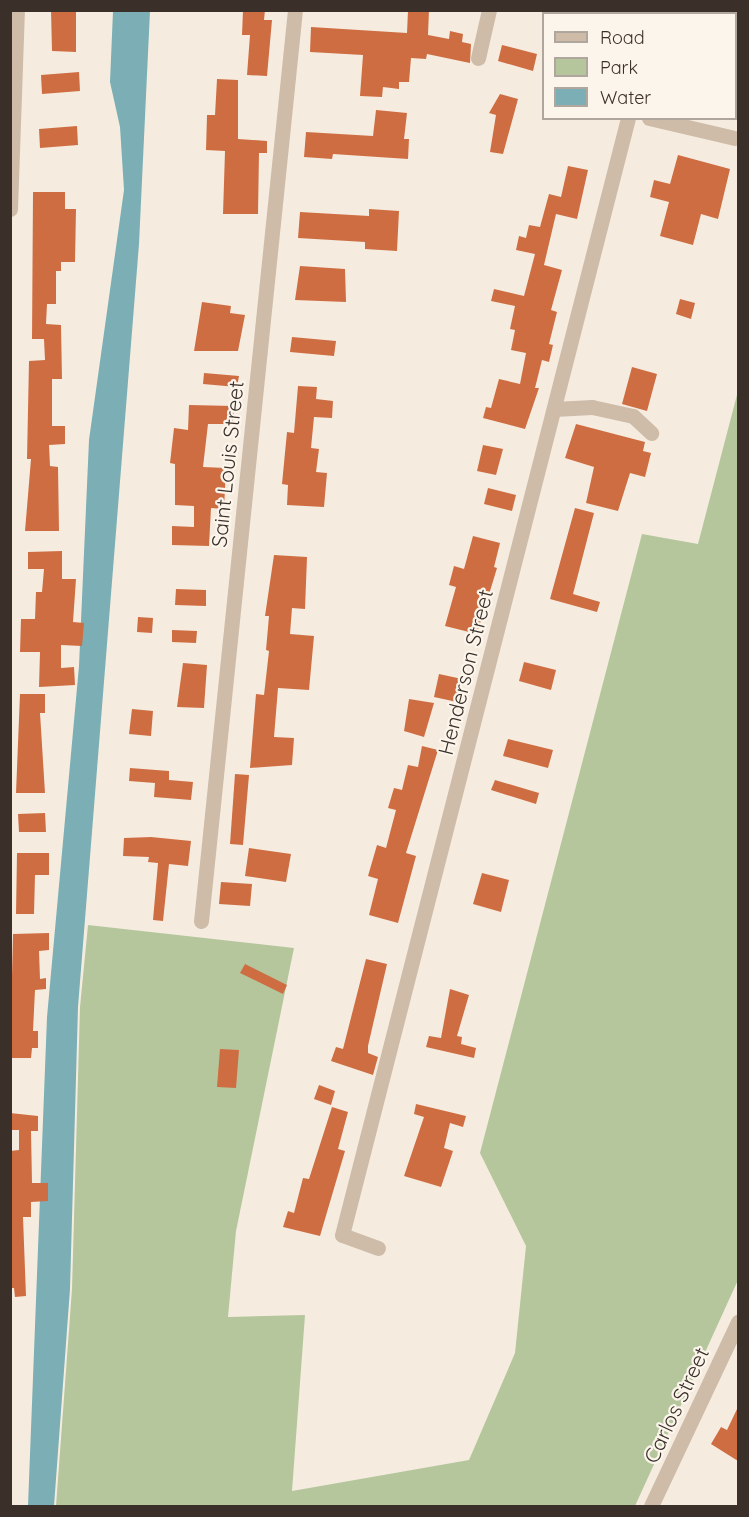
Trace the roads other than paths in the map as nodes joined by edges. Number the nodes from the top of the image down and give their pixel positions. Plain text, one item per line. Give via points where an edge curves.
1 (17, 10) edge
2 (295, 10) edge
3 (489, 10) edge
4 (478, 58) dead end
5 (627, 120) edge
6 (658, 120) edge
7 (735, 138) dead end
8 (10, 208) edge
9 (554, 409) junction
10 (651, 433) dead end
11 (201, 921) dead end
12 (378, 1248) dead end
13 (738, 1322) edge
14 (651, 1506) edge

1 - 8 street
2 - 11 street, Saint Louis Street
3 - 4 street
5 - 9 street, Henderson Street
6 - 7 street
9 - 10 street via 592,406 633,416
9 - 12 street, Henderson Street via 342,1235
13 - 14 street, Carlos Street

